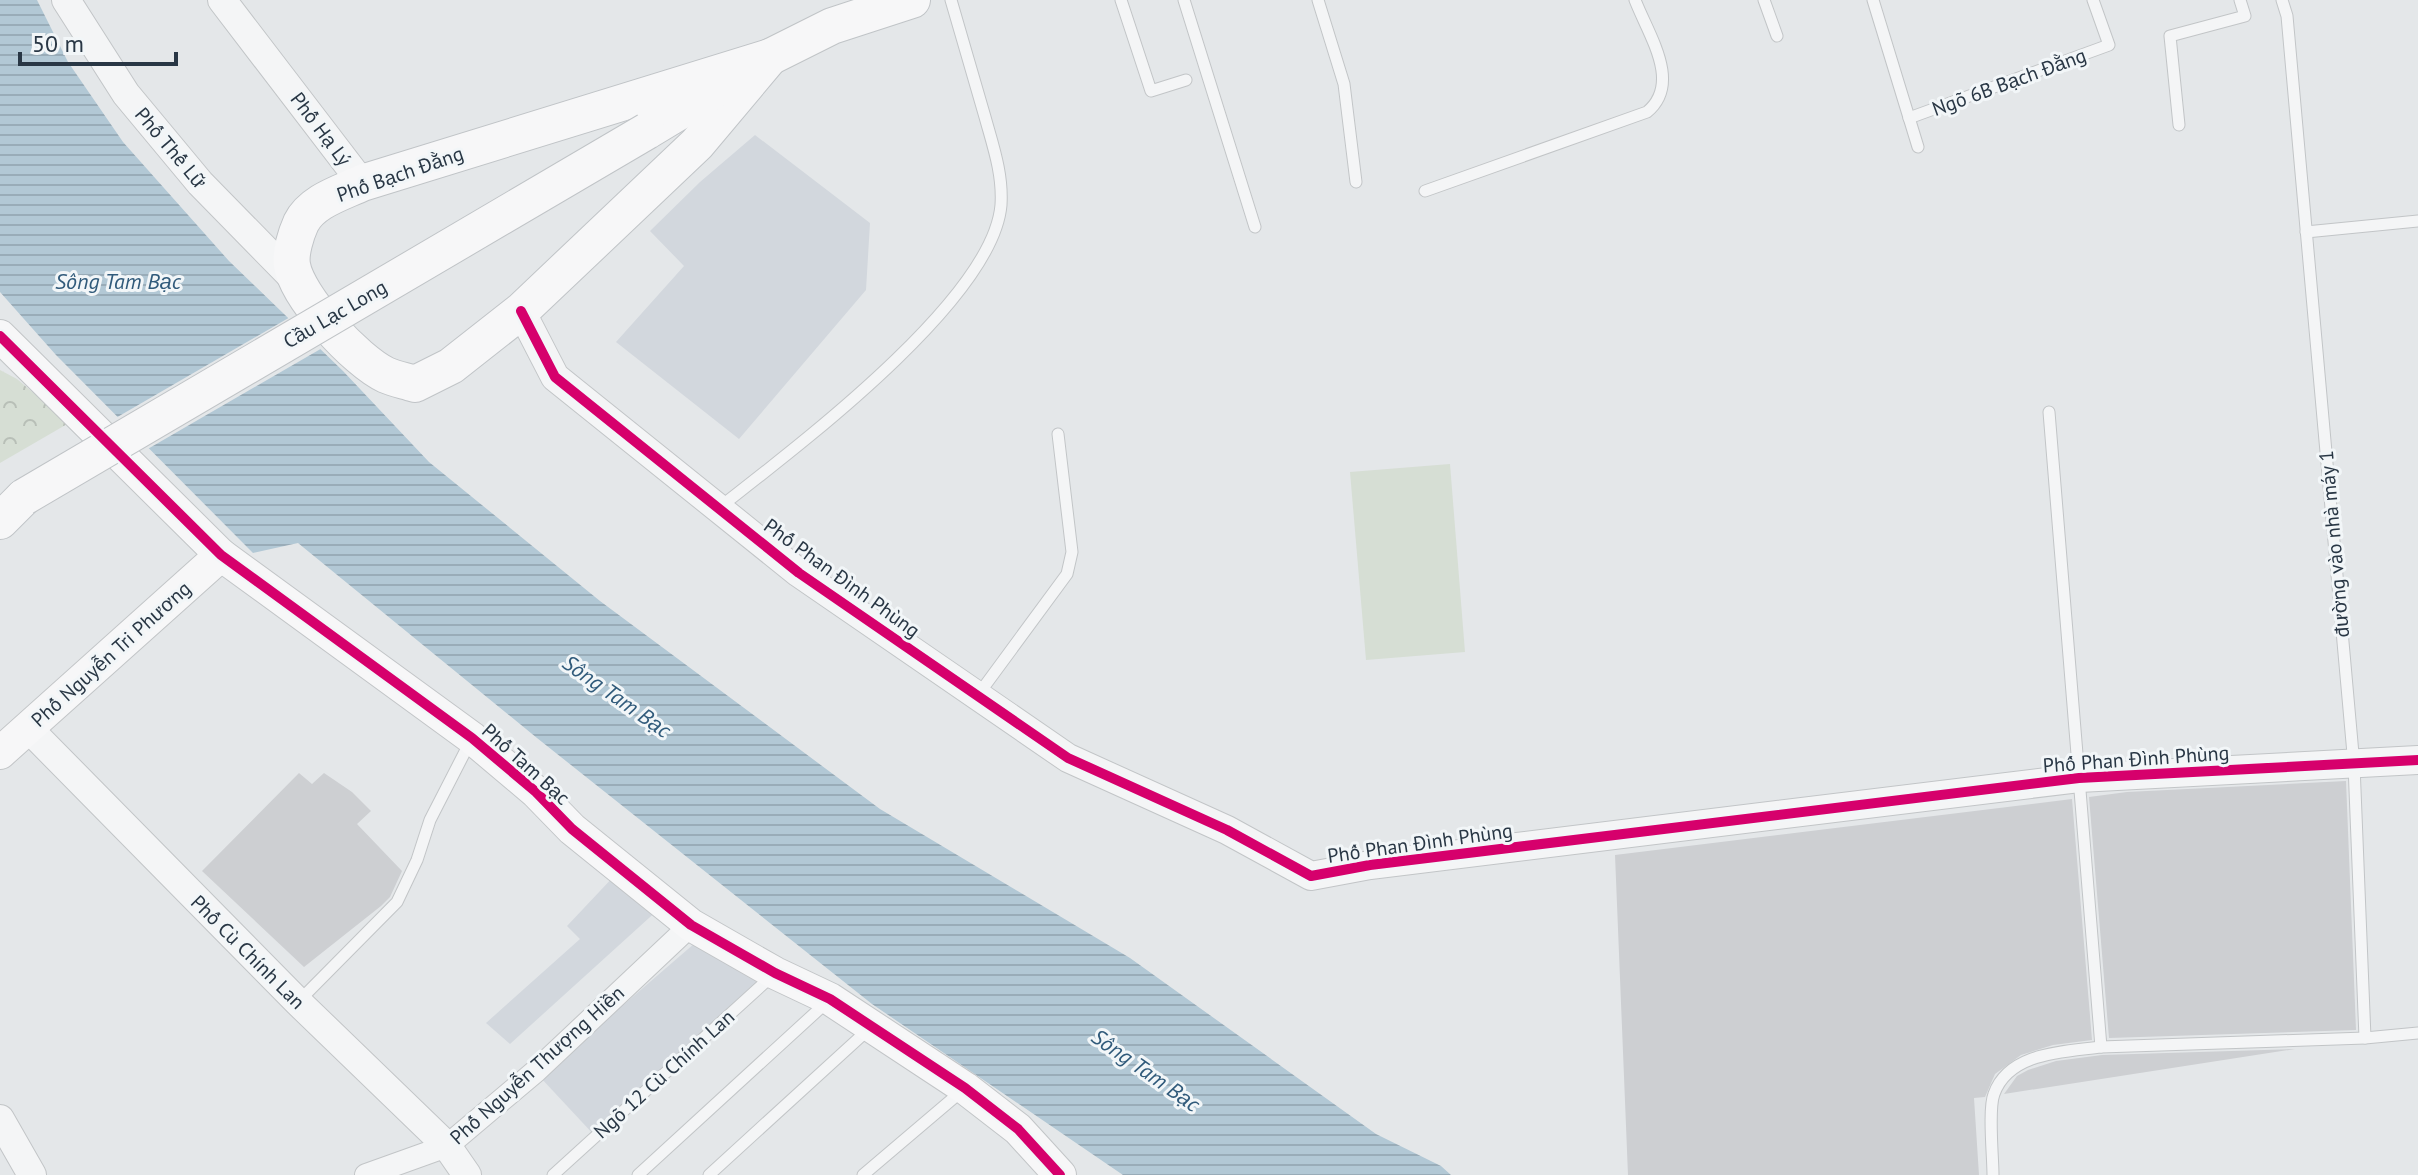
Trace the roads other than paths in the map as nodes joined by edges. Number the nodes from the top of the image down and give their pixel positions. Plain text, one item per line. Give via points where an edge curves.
1 (66, 0) edge
2 (222, 0) edge
3 (951, 0) edge
4 (1121, 0) edge
5 (1184, 0) edge
6 (1318, 0) edge
7 (1635, 0) edge
8 (1764, 0) edge
9 (1873, 0) edge
10 (2093, 0) edge
11 (2240, 0) edge
12 (2282, 0) edge
13 (902, 2) edge
14 (1777, 36) dead end
15 (770, 57) junction
16 (1186, 80) dead end
17 (1909, 118) junction
18 (2179, 125) dead end
19 (647, 131) joint
20 (1918, 147) dead end
21 (1356, 182) dead end
22 (362, 183) junction
23 (1425, 191) dead end
24 (2418, 221) edge
25 (1255, 227) dead end
26 (2306, 232) junction
27 (296, 281) junction
28 (521, 311) junction
29 (0, 336) edge
30 (2049, 412) dead end
31 (1058, 434) dead end
32 (8, 506) edge
33 (719, 508) junction
34 (221, 555) junction
35 (977, 696) junction
36 (28, 728) junction
37 (472, 738) junction
38 (0, 753) edge
39 (2418, 760) edge
40 (2354, 765) junction
41 (2079, 778) junction
42 (691, 925) junction
43 (775, 973) junction
44 (830, 999) junction
45 (298, 1002) junction
46 (873, 1026) junction
47 (2418, 1033) edge
48 (2365, 1038) junction
49 (2101, 1047) junction
50 (965, 1088) junction
51 (0, 1119) edge
52 (447, 1146) junction
53 (32, 1175) edge
54 (366, 1175) edge
55 (467, 1175) edge
56 (553, 1175) edge
57 (638, 1175) edge
58 (709, 1175) edge
59 (863, 1175) edge
60 (1060, 1175) edge
61 (1993, 1175) edge

1 - 27 street, Phố Thế Lữ via 126,94 200,183
2 - 22 street, Phố Hạ Lý
3 - 33 lane via 1001,174 1001,208 985,255 927,329 805,440
4 - 16 lane via 1151,91
5 - 25 lane
6 - 21 lane via 1344,84
7 - 23 lane via 1664,73 1658,103 1647,112
8 - 14 lane
9 - 17 lane
10 - 17 lane, Ngõ 6B Bạch Đằng via 2109,45
11 - 18 lane via 2245,16 2170,36
12 - 26 lane, đường vào nhà máy 1
13 - 15 main road, Phố Bạch Đằng via 832,26
15 - 19 main road, Phố Bạch Đằng
15 - 22 main road, Phố Bạch Đằng
15 - 28 main road, Phố Bạch Đằng via 697,144
17 - 20 lane
19 - 32 main road, Cầu Lạc Long, bridge
22 - 27 main road, Phố Bạch Đằng via 318,204 302,221 291,260
24 - 26 lane
26 - 40 lane, đường vào nhà máy 1
27 - 28 main road, Phố Bạch Đằng via 357,356 385,374 415,384 451,366
28 - 33 street, Phố Phan Đình Phùng via 555,377
29 - 34 main road, Phố Tam Bạc
30 - 41 lane
31 - 35 lane via 1071,563
33 - 35 street, Phố Phan Đình Phùng via 799,573
34 - 36 main road, Phố Nguyễn Tri Phương
34 - 37 main road, Phố Tam Bạc
35 - 41 street, Phố Phan Đình Phùng via 1068,758 1227,830 1311,876
36 - 38 main road, Phố Nguyễn Tri Phương
36 - 45 street, Phố Cù Chính Lan
37 - 42 main road, Phố Tam Bạc via 572,829
37 - 45 lane via 430,820 397,902
39 - 40 street, Phố Phan Đình Phùng
40 - 41 street, Phố Phan Đình Phùng
40 - 48 lane, đường vào nhà máy 1
41 - 49 lane
42 - 43 main road, Phố Tam Bạc
42 - 52 street, Phố Nguyễn Thượng Hiền via 536,1071
43 - 44 main road, Phố Tam Bạc
43 - 56 lane, Ngõ 12 Cù Chính Lan
44 - 46 main road, Phố Tam Bạc
44 - 57 lane
45 - 52 street, Phố Cù Chính Lan
46 - 50 main road, Phố Tam Bạc
46 - 58 lane
47 - 48 lane
48 - 49 lane
49 - 61 lane via 2041,1055 2005,1074 1993,1096
50 - 59 lane
50 - 60 main road, Phố Tam Bạc via 1018,1129
51 - 53 street
52 - 54 street, Phố Nguyễn Thượng Hiền
52 - 55 street, Phố Cù Chính Lan

